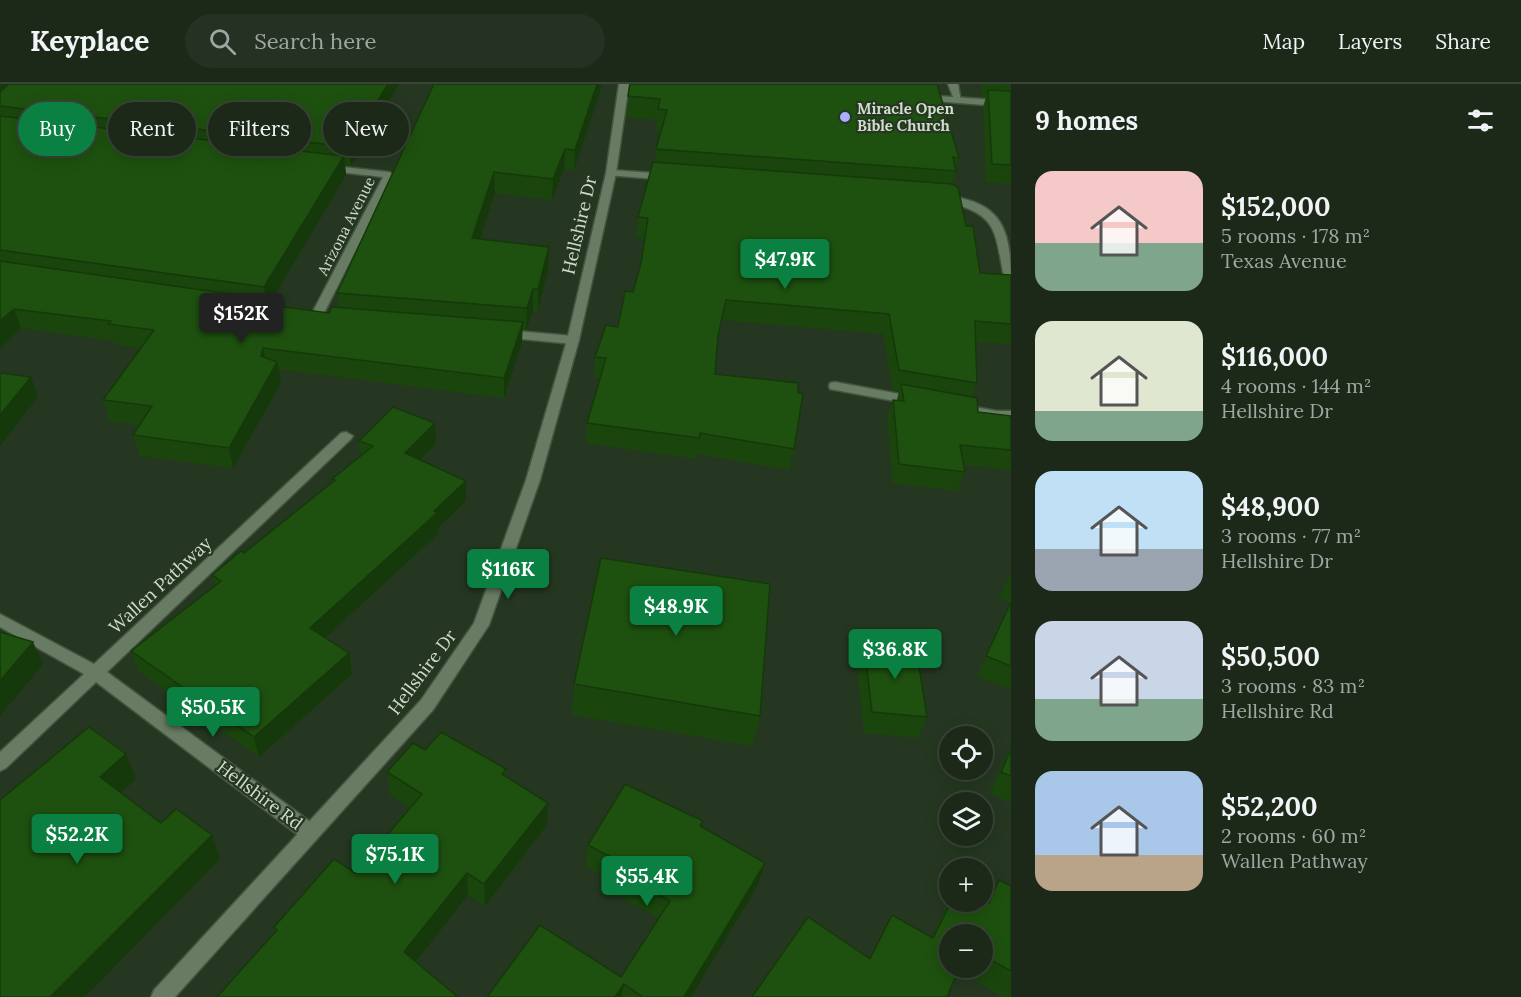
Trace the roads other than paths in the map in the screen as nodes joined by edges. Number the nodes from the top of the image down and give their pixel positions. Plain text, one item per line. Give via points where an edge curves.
1 (624, 84) edge
2 (953, 84) edge
3 (910, 97) edge
4 (958, 100) junction
5 (1011, 104) edge
6 (318, 167) edge
7 (611, 173) junction
8 (682, 178) edge
9 (931, 196) edge
10 (1011, 283) edge
11 (315, 318) edge
12 (491, 333) edge
13 (573, 340) junction
14 (835, 386) dead end
15 (1011, 415) edge
16 (346, 436) dead end
17 (0, 620) edge
18 (95, 672) junction
19 (0, 763) edge
20 (309, 832) junction
21 (161, 997) edge

1 - 7 street, Hellshire Dr
2 - 4 street
3 - 4 street
4 - 5 street
6 - 11 street, Arizona Avenue via 389,175
7 - 8 street
7 - 13 street, Hellshire Dr
9 - 10 street via 970,205 997,224
12 - 13 street
13 - 20 street, Hellshire Dr via 533,480 482,624 426,705
14 - 15 street
16 - 18 street, Wallen Pathway
17 - 18 street, Hellshire Rd
18 - 19 street, Wallen Pathway
18 - 20 street, Hellshire Rd
20 - 21 street, Hellshire Dr

